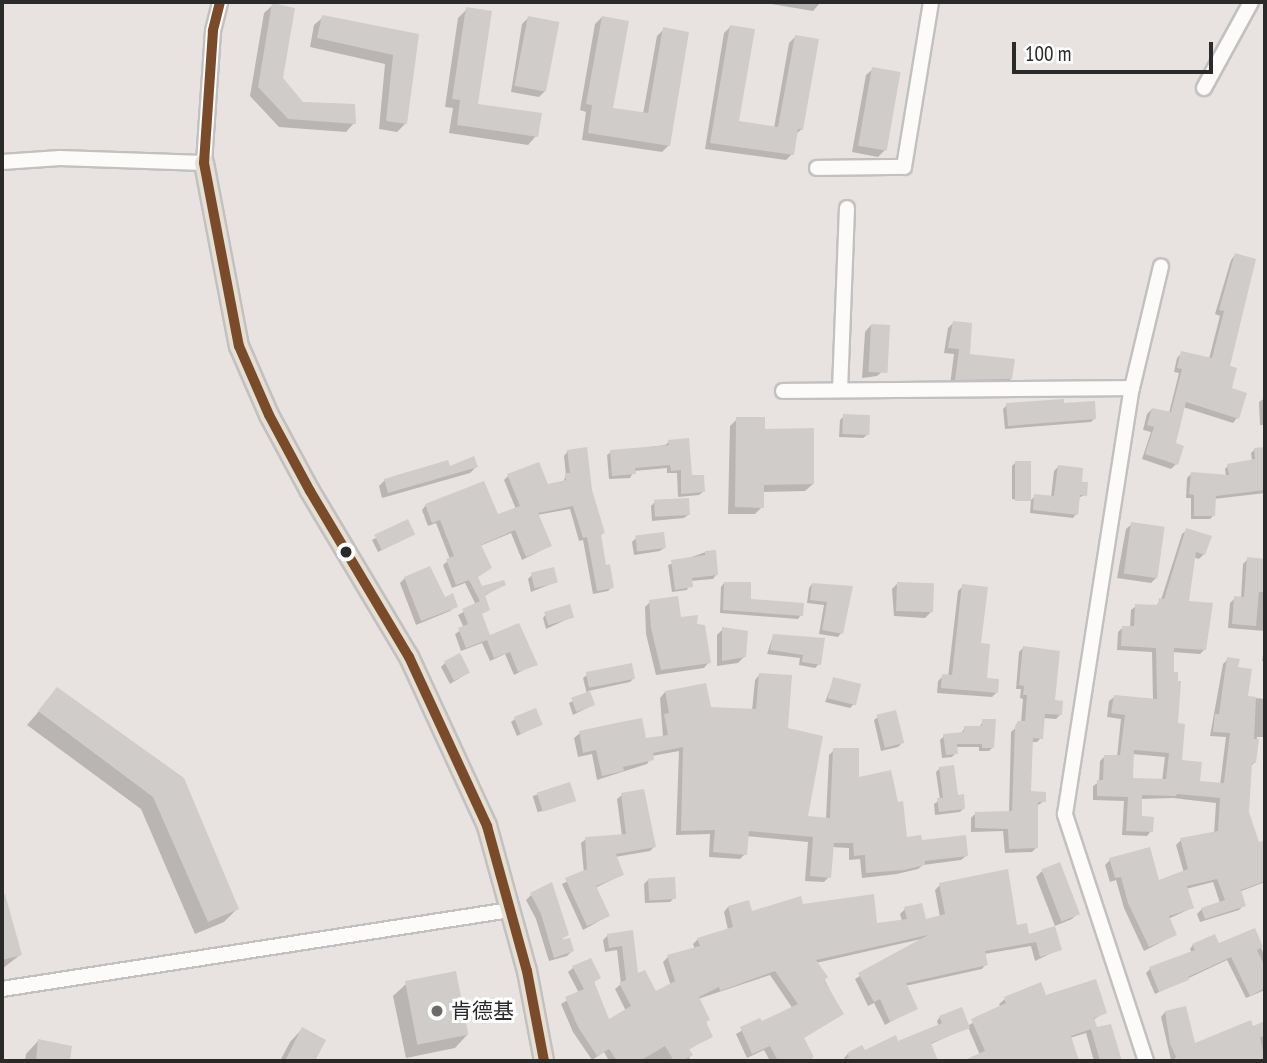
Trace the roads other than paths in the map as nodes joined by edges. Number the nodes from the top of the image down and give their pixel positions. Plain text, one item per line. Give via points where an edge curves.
1 (220, 2) edge
2 (932, 2) edge
3 (1251, 2) edge
4 (1205, 88) dead end
5 (2, 162) edge
6 (204, 163) junction
7 (817, 167) dead end
8 (847, 208) dead end
9 (1161, 266) dead end
10 (1132, 388) junction
11 (840, 390) junction
12 (783, 391) dead end
13 (510, 910) junction
14 (2, 989) edge
15 (544, 1061) edge
16 (1146, 1061) edge

1 - 6 street via 213,31
2 - 7 street via 904,167
3 - 4 street
5 - 6 street via 60,158
6 - 13 main road via 244,357 268,415 410,657 444,727 487,826
8 - 11 street
9 - 10 street
10 - 11 street
10 - 16 street via 1065,814
11 - 12 street
13 - 14 street
13 - 15 main road

